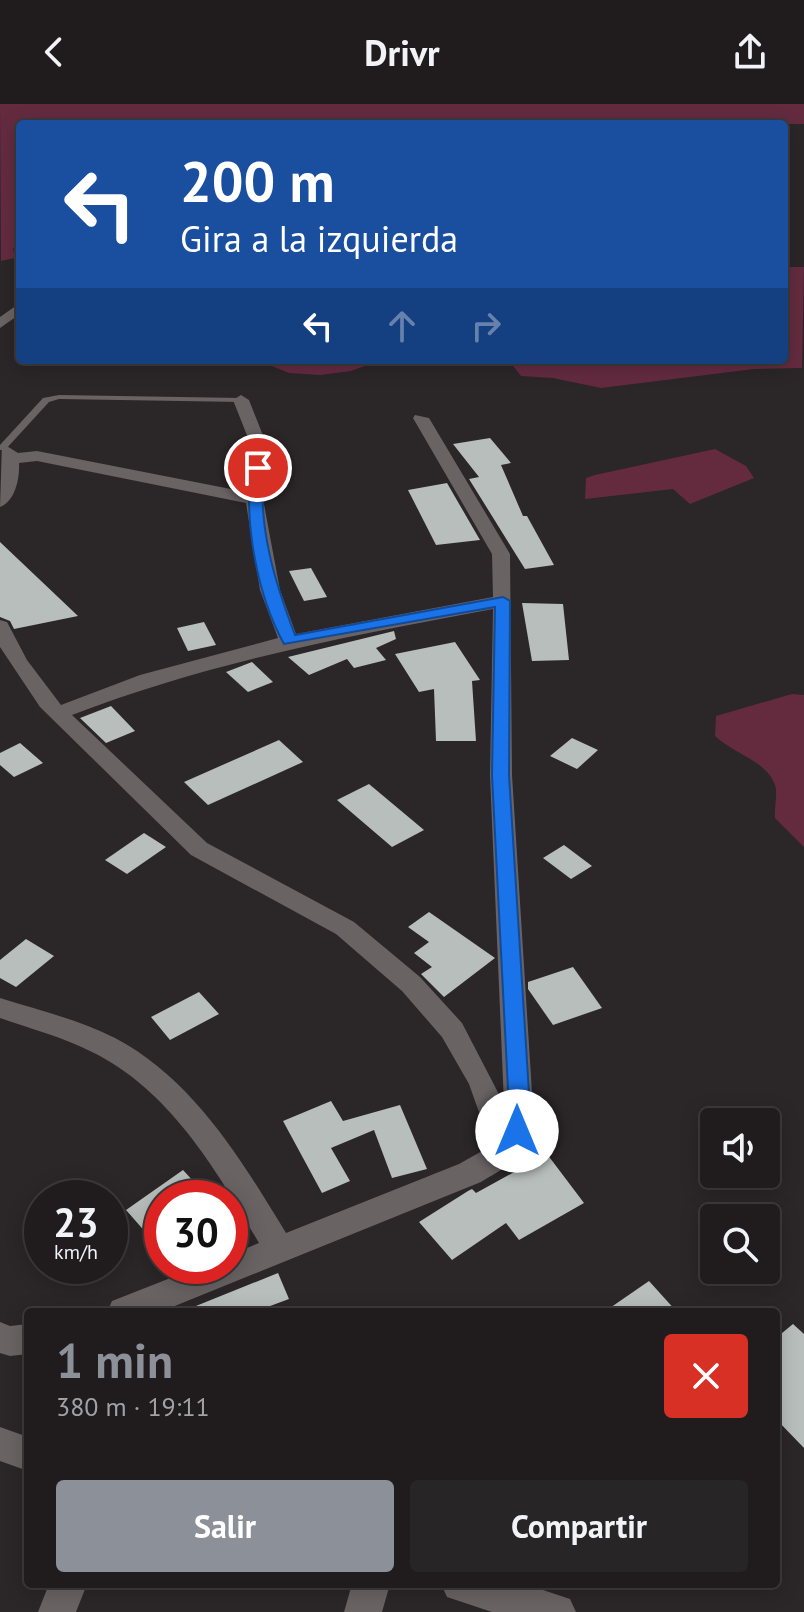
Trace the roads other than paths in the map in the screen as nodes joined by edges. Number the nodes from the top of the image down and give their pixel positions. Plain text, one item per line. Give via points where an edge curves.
1 (16, 310) edge
2 (0, 324) edge
3 (241, 400) joint
4 (421, 418) dead end
5 (4, 452) edge
6 (254, 499) junction
7 (0, 502) edge
8 (503, 601) junction
9 (0, 626) edge
10 (289, 641) junction
11 (58, 713) junction
12 (0, 1008) edge
13 (508, 1151) junction
14 (280, 1251) junction
15 (133, 1308) edge
16 (0, 1337) edge
17 (24, 1339) edge
18 (0, 1444) edge
19 (24, 1453) edge
20 (66, 1588) edge
21 (370, 1588) edge
22 (474, 1588) edge
23 (57, 1612) edge
24 (363, 1612) edge
25 (557, 1612) edge

1 - 2 street
3 - 5 lane via 59,397 46,400
3 - 6 street via 260,448
4 - 8 street via 501,554
5 - 6 street
5 - 7 street via 11,476
6 - 10 street via 270,590
8 - 10 street
8 - 13 street via 501,775 519,1109
9 - 11 street via 17,661
10 - 11 street via 147,679
11 - 13 street via 199,849 345,928 411,984 452,1030 475,1069
12 - 14 street via 106,1046 174,1097 245,1192
13 - 14 street via 470,1173
14 - 15 street
16 - 17 street
18 - 19 street
20 - 23 street
21 - 24 street
22 - 25 street

